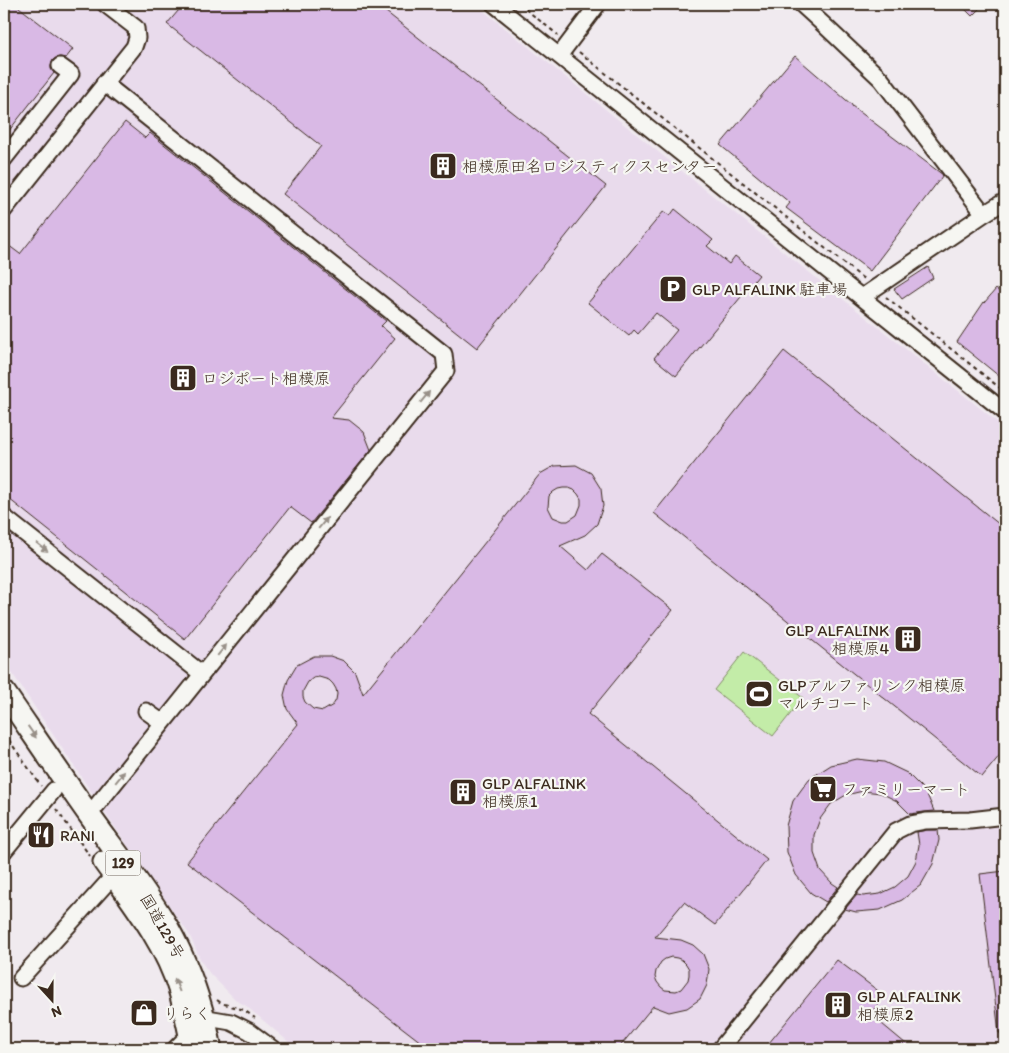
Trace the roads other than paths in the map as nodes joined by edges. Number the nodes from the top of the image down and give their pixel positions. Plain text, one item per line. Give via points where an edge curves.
1 (105, 4) edge
2 (494, 4) edge
3 (598, 4) edge
4 (800, 4) edge
5 (564, 50) junction
6 (60, 66) dead end
7 (104, 84) junction
8 (4, 158) edge
9 (1005, 200) edge
10 (4, 210) edge
11 (984, 214) junction
12 (862, 297) junction
13 (1005, 412) edge
14 (4, 517) edge
15 (202, 674) junction
16 (4, 692) edge
17 (146, 711) dead end
18 (4, 717) edge
19 (162, 723) junction
20 (54, 790) junction
21 (89, 815) junction
22 (1005, 816) edge
23 (4, 851) edge
24 (114, 875) junction
25 (21, 978) dead end
26 (195, 1015) junction
27 (186, 1045) edge
28 (211, 1049) edge
29 (273, 1049) edge
30 (720, 1049) edge

1 - 7 street via 136,28 137,38 134,47
2 - 5 street
3 - 5 street
4 - 11 street via 881,79
5 - 12 street
6 - 8 street via 71,74
7 - 10 street
15 -> 7 street via 446,371 444,354
9 - 11 street
11 - 12 street
12 - 13 street
14 -> 15 street
15 - 19 street
16 -> 21 highway, 国道129号 / 129
17 - 19 street
18 - 20 highway, 国道129号 / 129
21 -> 19 street
20 - 23 street
20 - 24 highway, 国道129号 / 129
21 - 26 highway, 国道129号 / 129 via 167,928 181,956
22 - 30 street via 926,821 896,831
24 - 25 street
26 -> 24 highway, 国道129号 / 129 via 144,920
26 - 27 highway, 国道129号 / 129
26 - 28 highway, 国道129号 / 129
26 - 29 street via 232,1022

